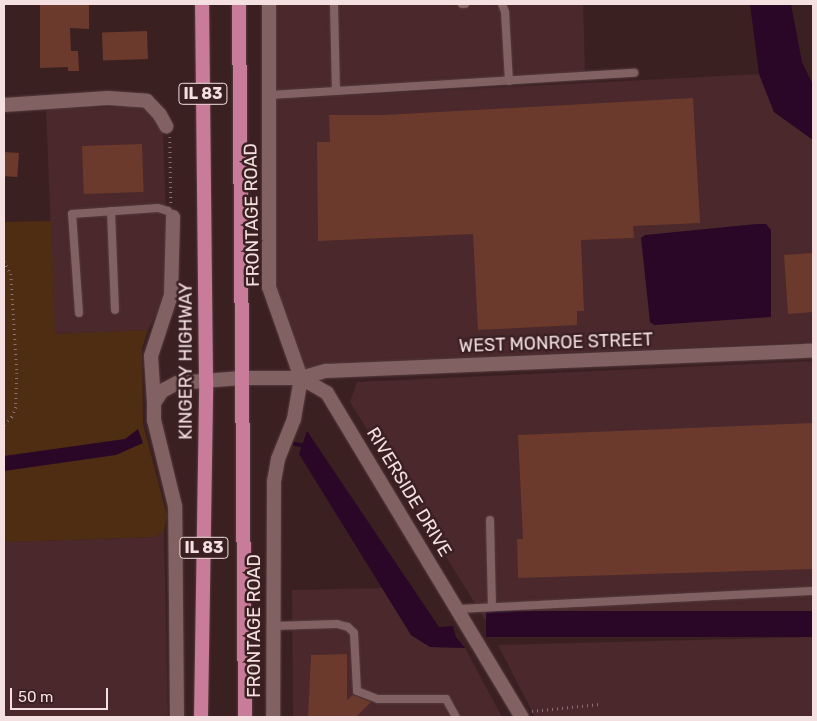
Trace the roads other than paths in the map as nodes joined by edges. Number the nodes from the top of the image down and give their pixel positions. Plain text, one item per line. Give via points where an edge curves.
1 (202, 4) edge
2 (240, 4) edge
3 (269, 4) edge
4 (334, 4) edge
5 (502, 4) edge
6 (634, 73) dead end
7 (509, 81) junction
8 (336, 91) junction
9 (270, 94) junction
10 (4, 105) edge
11 (166, 126) road end
12 (111, 211) junction
13 (173, 217) joint
14 (115, 310) dead end
15 (79, 313) dead end
16 (813, 351) edge
17 (242, 378) junction
18 (301, 378) junction
19 (206, 380) junction
20 (154, 403) junction
21 (490, 520) dead end
22 (813, 591) edge
23 (492, 607) junction
24 (458, 609) junction
25 (272, 626) junction
26 (520, 716) edge
27 (177, 717) edge
28 (201, 717) edge
29 (246, 717) edge
30 (272, 717) edge
31 (456, 717) edge

1 - 19 highway, KINGERY HIGHWAY / IL 83
2 - 17 highway, IL 83
3 - 9 street, FRONTAGE ROAD
4 - 8 lane
5 - 7 lane
6 - 7 lane
7 - 8 lane
8 - 9 lane
9 - 18 street, FRONTAGE ROAD via 269,287
10 - 11 street via 108,98 147,101
12 - 13 lane via 158,208
12 - 14 lane
12 - 15 lane via 72,214
13 - 20 street via 171,295 152,356
16 - 18 street, WEST MONROE STREET via 326,371
17 - 18 street, RIVERSIDE DRIVE
17 - 19 street, RIVERSIDE DRIVE
17 - 29 highway, IL 83
18 - 24 street, RIVERSIDE DRIVE via 327,393
18 - 25 street, FRONTAGE ROAD via 294,419 278,459 274,481
19 - 20 street via 177,383 162,390
19 - 28 highway, KINGERY HIGHWAY / IL 83
20 - 27 street via 154,420 175,506
21 - 23 lane
22 - 23 lane
23 - 24 lane
24 - 26 street, RIVERSIDE DRIVE
25 - 30 street, FRONTAGE ROAD
25 - 31 lane via 337,624 348,627 354,633 357,691 378,699 446,699

